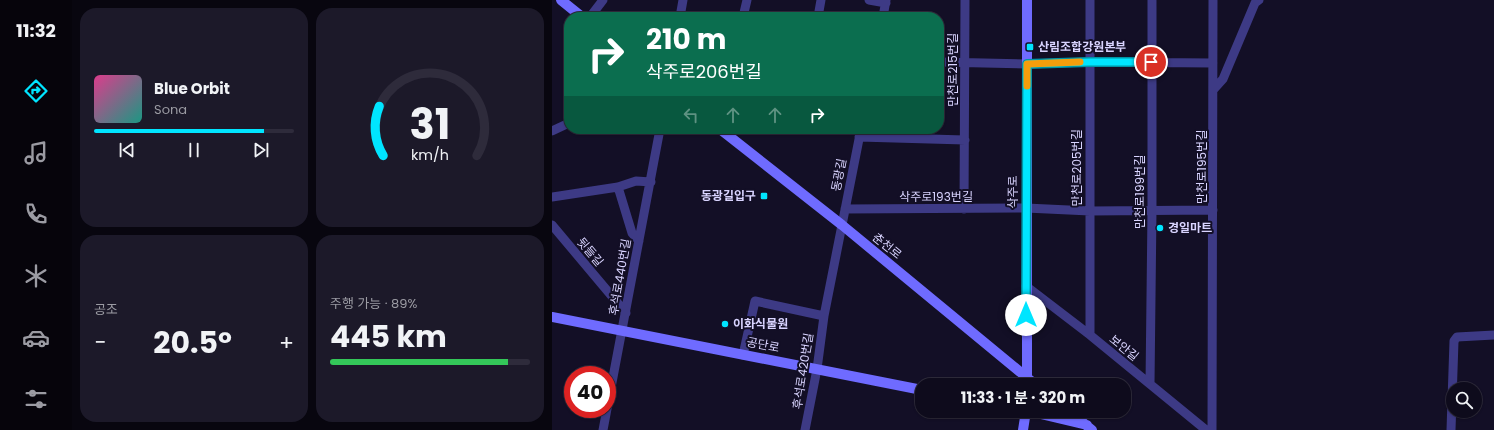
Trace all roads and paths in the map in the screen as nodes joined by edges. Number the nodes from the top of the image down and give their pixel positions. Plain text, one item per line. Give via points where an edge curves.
1 (561, 0) edge
2 (603, 0) edge
3 (683, 0) edge
4 (747, 0) edge
5 (821, 0) edge
6 (869, 0) edge
7 (965, 0) edge
8 (1027, 0) edge
9 (1090, 0) edge
10 (1152, 0) edge
11 (1213, 0) edge
12 (1258, 0) edge
13 (886, 2) edge
14 (576, 12) edge
15 (594, 12) edge
16 (681, 12) edge
17 (744, 12) edge
18 (819, 12) edge
19 (884, 12) edge
20 (944, 62) edge
21 (964, 62) junction
22 (1089, 62) junction
23 (1151, 62) junction
24 (1213, 63) junction
25 (1027, 64) junction
26 (1214, 89) junction
27 (564, 125) edge
28 (552, 131) edge
29 (659, 134) edge
30 (726, 134) edge
31 (860, 134) edge
32 (875, 134) edge
33 (965, 140) junction
34 (651, 182) junction
35 (618, 188) junction
36 (552, 197) edge
37 (1026, 208) junction
38 (845, 209) junction
39 (964, 209) junction
40 (1152, 210) junction
41 (1213, 210) junction
42 (1090, 211) junction
43 (552, 225) edge
44 (842, 225) junction
45 (639, 240) junction
46 (1026, 286) junction
47 (626, 313) junction
48 (824, 316) junction
49 (552, 317) edge
50 (623, 331) junction
51 (1090, 335) junction
52 (1494, 335) edge
53 (743, 354) junction
54 (817, 369) junction
55 (1023, 378) edge
56 (1027, 378) edge
57 (1150, 384) junction
58 (915, 389) edge
59 (1026, 418) edge
60 (1053, 418) edge
61 (1078, 418) edge
62 (1090, 428) edge
63 (603, 430) edge
64 (805, 430) edge
65 (1023, 430) edge
66 (1206, 430) edge
67 (1212, 430) edge
68 (1451, 430) edge

1 - 14 street
2 - 15 street
3 - 16 street
4 - 17 street
5 - 18 street
6 - 13 street
7 - 21 street, 만천로215번길
8 - 25 street, 삭주로
9 - 22 street, 만천로205번길
10 - 23 street, 만천로199번길
11 - 24 street, 만천로195번길
12 - 26 street via 1223,79
13 - 19 street
20 - 21 street
21 - 25 street
21 - 33 street, 만천로215번길
22 - 23 street
22 - 25 street
22 - 42 street, 만천로205번길
23 - 24 street
23 - 40 street, 만천로199번길
24 - 26 street, 만천로195번길
25 - 37 street, 삭주로
26 - 41 street, 만천로195번길
27 - 28 street
29 - 34 street, 후석로440번길
30 - 44 street, 춘천로
31 - 38 street, 동광길
32 - 33 street
33 - 39 street, 만천로215번길
34 - 35 street via 636,181
34 - 45 street, 후석로440번길
35 - 36 street
35 - 45 street via 632,232
37 - 39 street, 삭주로193번길
37 - 42 street, 삭주로193번길
37 - 46 street, 삭주로
38 - 39 street, 삭주로193번길
38 - 44 street, 동광길
40 - 41 street, 삭주로193번길
40 - 42 street, 삭주로193번길
40 - 57 street, 만천로199번길
41 - 67 street, 만천로195번길
42 - 51 street, 만천로205번길
43 - 47 street, 뒷들길
44 - 48 street, 후석로420번길
44 - 55 street, 춘천로
45 - 47 street, 후석로440번길
46 - 51 street, 보안길
46 - 56 street, 삭주로
47 - 50 street, 후석로440번길
48 - 53 street via 755,301
48 - 54 street, 후석로420번길
49 - 50 street, 공단로
50 - 53 street, 공단로
50 - 63 street, 후석로440번길
51 - 57 street, 보안길
52 - 68 street via 1457,337 1454,342
53 - 54 street, 공단로
54 - 58 street, 공단로
54 - 64 street, 후석로420번길
57 - 66 street, 보안길
59 - 65 street
60 - 62 street
61 - 62 street

